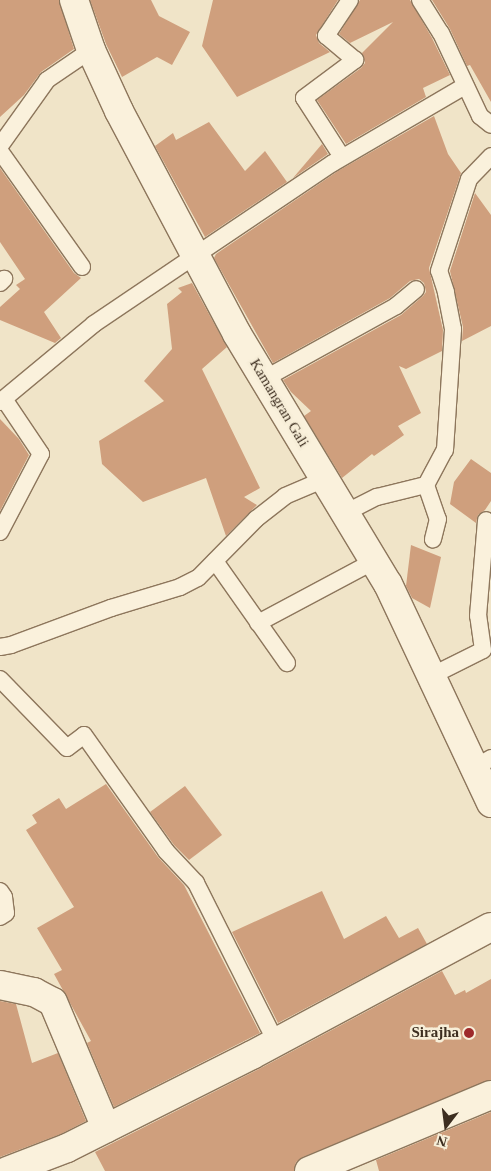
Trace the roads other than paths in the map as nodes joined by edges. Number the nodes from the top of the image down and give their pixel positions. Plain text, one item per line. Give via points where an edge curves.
1 (350, 0) edge
2 (420, 0) edge
3 (76, 1) edge
4 (91, 50) junction
5 (465, 86) junction
6 (491, 125) edge
7 (0, 146) edge
8 (0, 151) edge
9 (491, 156) edge
10 (342, 157) junction
11 (196, 255) junction
12 (82, 267) dead end
13 (416, 289) dead end
14 (264, 378) junction
15 (2, 400) edge
16 (325, 479) junction
17 (426, 485) junction
18 (345, 513) junction
19 (486, 520) dead end
20 (0, 532) edge
21 (433, 539) dead end
22 (214, 561) junction
23 (374, 561) junction
24 (258, 623) junction
25 (0, 647) edge
26 (287, 663) dead end
27 (431, 676) junction
28 (0, 679) edge
29 (482, 763) edge
30 (491, 802) edge
31 (0, 891) edge
32 (0, 917) edge
33 (491, 927) edge
34 (1, 984) edge
35 (276, 1042) junction
36 (491, 1095) edge
37 (106, 1128) junction
38 (55, 1162) edge
39 (7, 1171) edge
40 (309, 1171) edge

1 - 10 lane via 326,36 355,60 304,98
2 - 5 lane via 441,33
3 - 4 street, Kamangran Gali
4 - 7 lane via 47,80
4 - 11 street, Kamangran Gali via 119,111
5 - 6 lane via 480,116
5 - 10 lane
8 - 12 lane
9 - 17 lane via 469,180 440,271 453,329 445,450
10 - 11 lane
11 - 14 street, Kamangran Gali
11 - 15 lane via 94,324
13 - 14 lane via 396,306
14 - 16 street, Kamangran Gali
15 - 20 lane via 41,454
16 - 18 street, Kamangran Gali
16 - 22 lane via 285,496 256,519
17 - 18 lane via 377,497
17 - 21 lane via 438,519
18 - 23 street, Kamangran Gali
19 - 27 lane via 478,616 483,650
22 - 24 lane
22 - 25 lane via 198,578 180,587
23 - 24 lane
23 - 27 street, Kamangran Gali
24 - 26 lane
27 - 29 street, Kamangran Gali
28 - 35 lane via 67,748 84,735 166,851 196,883
29 - 30 street, Kamangran Gali
31 - 32 lane via 6,913
33 - 35 street
34 - 37 street via 34,992 53,1002
35 - 37 street
36 - 40 street
37 - 38 street
38 - 39 street

